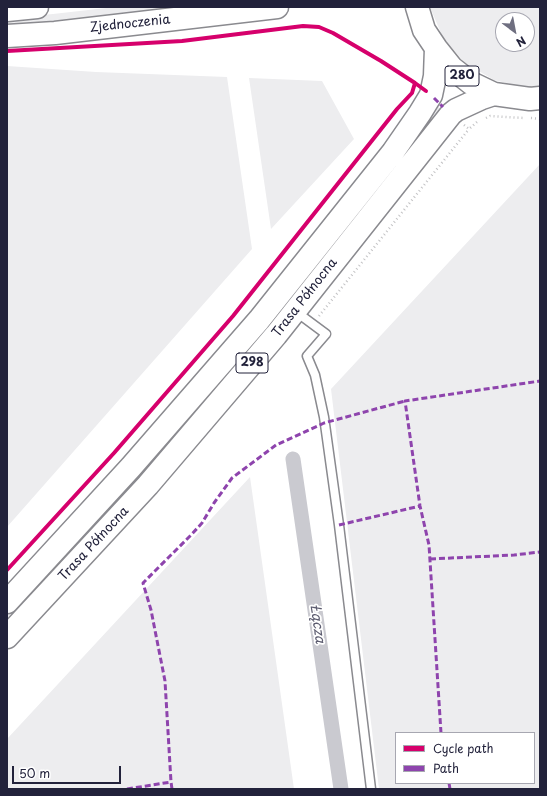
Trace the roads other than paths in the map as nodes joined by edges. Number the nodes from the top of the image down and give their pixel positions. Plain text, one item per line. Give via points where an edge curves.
1 (37, 7) edge
2 (277, 7) edge
3 (414, 8) edge
4 (7, 10) edge
5 (7, 36) edge
6 (436, 48) junction
7 (494, 94) junction
8 (540, 98) edge
9 (295, 311) junction
10 (7, 602) edge
11 (7, 637) edge
12 (371, 789) edge

1 - 4 main road
2 - 5 main road, Zjednoczenia via 55,33
3 - 6 main road, 280
6 - 7 main road, 280 via 452,68 471,83
6 - 10 main road, Trasa Północna / 298 via 431,95 393,152 259,320 131,467
7 - 8 main road, 280
7 - 9 main road, Trasa Północna / 298 via 451,114
9 - 11 main road, Trasa Północna / 298 via 148,486
9 - 12 lane via 326,334 307,356 315,375 324,417

